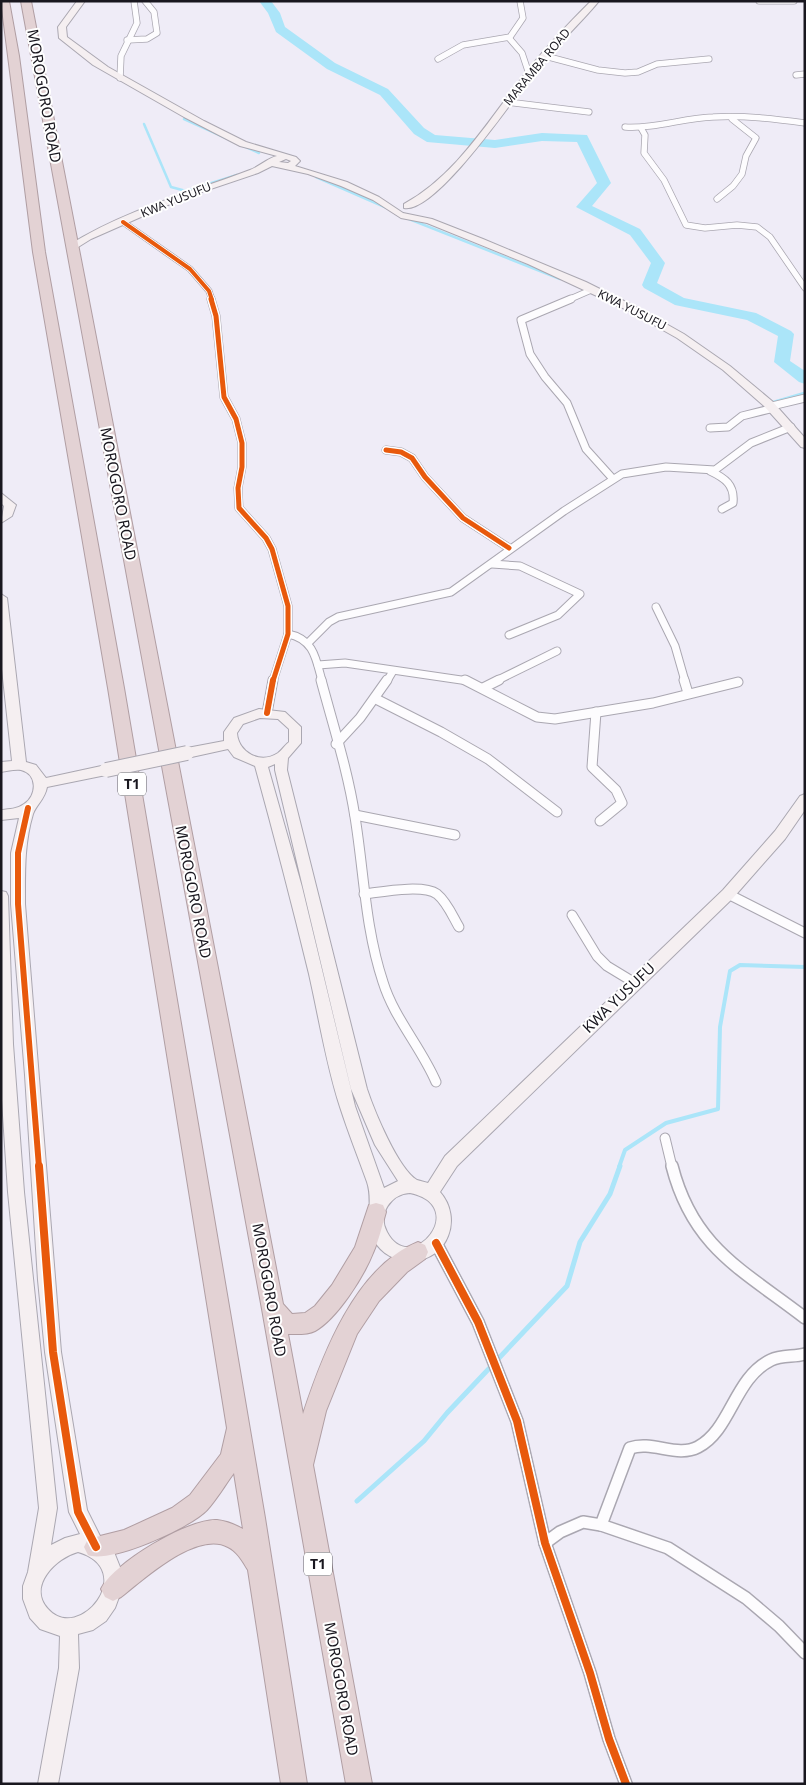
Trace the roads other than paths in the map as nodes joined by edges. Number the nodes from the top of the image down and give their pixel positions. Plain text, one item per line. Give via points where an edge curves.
1 (4, 1) edge
2 (26, 1) edge
3 (81, 1) edge
4 (134, 1) edge
5 (145, 1) edge
6 (520, 1) edge
7 (595, 1) edge
8 (759, 1) edge
9 (794, 1) edge
10 (509, 38) junction
11 (127, 40) junction
12 (545, 56) junction
13 (438, 59) dead end
14 (709, 59) dead end
15 (528, 74) junction
16 (805, 74) edge
17 (796, 75) dead end
18 (120, 78) junction
19 (507, 102) junction
20 (588, 112) dead end
21 (732, 119) junction
22 (805, 123) edge
23 (625, 127) dead end
24 (641, 128) junction
25 (258, 150) junction
26 (291, 158) junction
27 (274, 161) junction
28 (283, 167) junction
29 (254, 171) junction
30 (318, 175) junction
31 (717, 199) dead end
32 (408, 210) junction
33 (429, 221) junction
34 (123, 222) junction
35 (72, 247) junction
36 (803, 279) edge
37 (805, 288) edge
38 (591, 290) junction
39 (805, 398) edge
40 (773, 407) junction
41 (791, 427) junction
42 (710, 428) dead end
43 (805, 444) edge
44 (386, 450) dead end
45 (710, 471) junction
46 (613, 478) junction
47 (1, 496) edge
48 (722, 509) dead end
49 (1, 519) edge
50 (509, 548) junction
51 (492, 564) junction
52 (1, 598) edge
53 (656, 607) dead end
54 (288, 634) junction
55 (509, 634) dead end
56 (309, 642) junction
57 (557, 651) dead end
58 (318, 665) junction
59 (393, 671) junction
60 (738, 682) dead end
61 (483, 688) junction
62 (688, 693) junction
63 (376, 699) junction
64 (267, 712) junction
65 (596, 712) junction
66 (230, 744) junction
67 (336, 744) junction
68 (282, 757) junction
69 (260, 762) junction
70 (20, 765) junction
71 (1, 767) edge
72 (43, 783) junction
73 (805, 799) edge
74 (28, 808) junction
75 (557, 812) dead end
76 (1, 815) edge
77 (355, 815) junction
78 (600, 821) dead end
79 (455, 834) dead end
80 (364, 894) junction
81 (728, 894) junction
82 (1, 896) edge
83 (572, 915) dead end
84 (459, 927) dead end
85 (805, 933) edge
86 (635, 983) junction
87 (436, 1082) dead end
88 (665, 1138) dead end
89 (413, 1187) junction
90 (431, 1193) junction
91 (377, 1208) junction
92 (427, 1247) junction
93 (273, 1309) junction
94 (805, 1318) edge
95 (805, 1354) edge
96 (238, 1422) junction
97 (303, 1483) junction
98 (601, 1525) junction
99 (545, 1543) junction
100 (96, 1547) junction
101 (259, 1567) junction
102 (37, 1571) junction
103 (113, 1589) junction
104 (69, 1628) junction
105 (805, 1653) edge
106 (48, 1784) edge
107 (294, 1784) edge
108 (359, 1784) edge
109 (626, 1784) edge

1 - 96 highway, MOROGORO ROAD / T1 via 39,252
2 - 35 highway, MOROGORO ROAD / T1
3 - 18 street via 62,27 63,38
4 - 11 street via 137,24
5 - 11 street via 154,12 158,33 147,39
6 - 10 street via 523,18
7 - 12 street, MARAMBA ROAD
8 - 9 street
10 - 13 street via 465,45
10 - 15 street via 522,53
11 - 18 street via 120,60
12 - 14 street via 598,70 625,73 638,72 657,64
12 - 15 street, MARAMBA ROAD
15 - 19 street, MARAMBA ROAD
16 - 17 street
18 - 25 street via 206,126
19 - 20 street
19 - 32 street, MARAMBA ROAD via 455,170
21 - 22 street via 764,118
21 - 24 street via 706,118
21 - 31 street via 756,138 746,156 742,174
23 - 24 street
24 - 36 street via 646,135 644,153 664,180 686,225 696,228 759,228 768,234 782,257
25 - 26 street, KWA YUSUFU
25 - 27 street
26 - 27 street, KWA YUSUFU via 279,157
26 - 28 street via 292,165
26 - 30 street, KWA YUSUFU
27 - 28 street
27 - 29 street, KWA YUSUFU
28 - 29 street, KWA YUSUFU
28 - 30 street, KWA YUSUFU
29 - 34 street, KWA YUSUFU via 181,196
30 - 32 street, KWA YUSUFU
32 - 33 street, KWA YUSUFU
32 - 33 street, KWA YUSUFU
33 - 38 street, KWA YUSUFU
34 - 35 street, KWA YUSUFU
34 - 54 street via 190,269 210,290 216,316 224,397 236,420 242,443 239,508 272,549 288,606
35 - 93 highway, MOROGORO ROAD / T1
36 - 37 street
38 - 40 street, KWA YUSUFU via 686,340 728,368
38 - 46 street via 521,320 530,354 571,409 586,449
39 - 40 street
40 - 41 street, KWA YUSUFU
40 - 42 street via 742,416 728,427
41 - 43 street, KWA YUSUFU
41 - 45 street via 748,445 722,467
44 - 50 street via 412,458 425,477 464,518
45 - 46 street via 660,467
45 - 48 street via 725,479 733,490 733,503
46 - 50 street
47 - 49 street via 10,505 8,513
50 - 51 street
51 - 55 street via 520,566 580,594 558,615
51 - 56 street via 451,592 338,616
52 - 70 street
53 - 62 street via 675,646
54 - 56 street
54 - 64 street via 274,676
56 - 58 street
57 - 61 street
58 - 59 street via 345,663
58 - 67 street
59 - 61 street via 461,679
59 - 63 street
60 - 62 street
61 - 65 street via 506,703 542,718
62 - 65 street via 653,703
63 - 67 street
63 - 75 street via 439,730 505,770
64 - 66 street via 238,722 231,732
64 - 68 street via 287,718 295,727 295,743
65 - 78 street via 592,767 616,790 622,803
66 - 69 street via 241,756
66 - 72 street, bridge
67 - 77 street
68 - 69 street
68 - 89 street via 281,770 360,1089 374,1131 393,1164
69 - 91 street via 295,887 347,1106 376,1185
70 - 71 street
70 - 72 street via 38,773
72 - 74 street via 38,799
73 - 81 street, KWA YUSUFU via 780,835
74 - 76 street
74 - 100 street via 18,853 18,904 46,1280 53,1352 78,1512
77 - 79 street
77 - 80 street
80 - 84 street via 391,890 433,892 440,897
80 - 87 street via 382,983
81 - 85 street
81 - 86 street, KWA YUSUFU
82 - 102 street via 16,1192 48,1508
83 - 86 street via 597,956
86 - 90 street, KWA YUSUFU via 451,1161
88 - 94 street via 686,1208 695,1225 709,1242
89 - 90 street
89 - 91 street via 393,1191
90 - 92 street via 446,1217 442,1235
91 - 92 street via 377,1231 389,1246 403,1252
91 - 93 highway via 364,1251 322,1313 309,1323 288,1324
92 - 97 highway via 395,1267 377,1286 343,1337 308,1431
92 - 99 street via 478,1322 517,1421
93 - 97 highway, MOROGORO ROAD / T1
95 - 98 street via 773,1359 748,1377 717,1426 699,1447 681,1450 630,1448
96 - 100 highway via 232,1458 198,1503 180,1516 125,1541
96 - 101 highway, MOROGORO ROAD / T1
97 - 108 highway, MOROGORO ROAD / T1
98 - 99 street via 583,1522
98 - 105 street via 668,1548 714,1576 780,1626
99 - 109 street
100 - 102 street via 78,1542 58,1548
100 - 103 street via 109,1560
101 - 103 highway via 247,1548 231,1535 197,1534 154,1555
101 - 107 highway, MOROGORO ROAD / T1
102 - 104 street via 33,1591 37,1610 50,1624
103 - 104 street via 97,1617 79,1627
104 - 106 street via 68,1668

